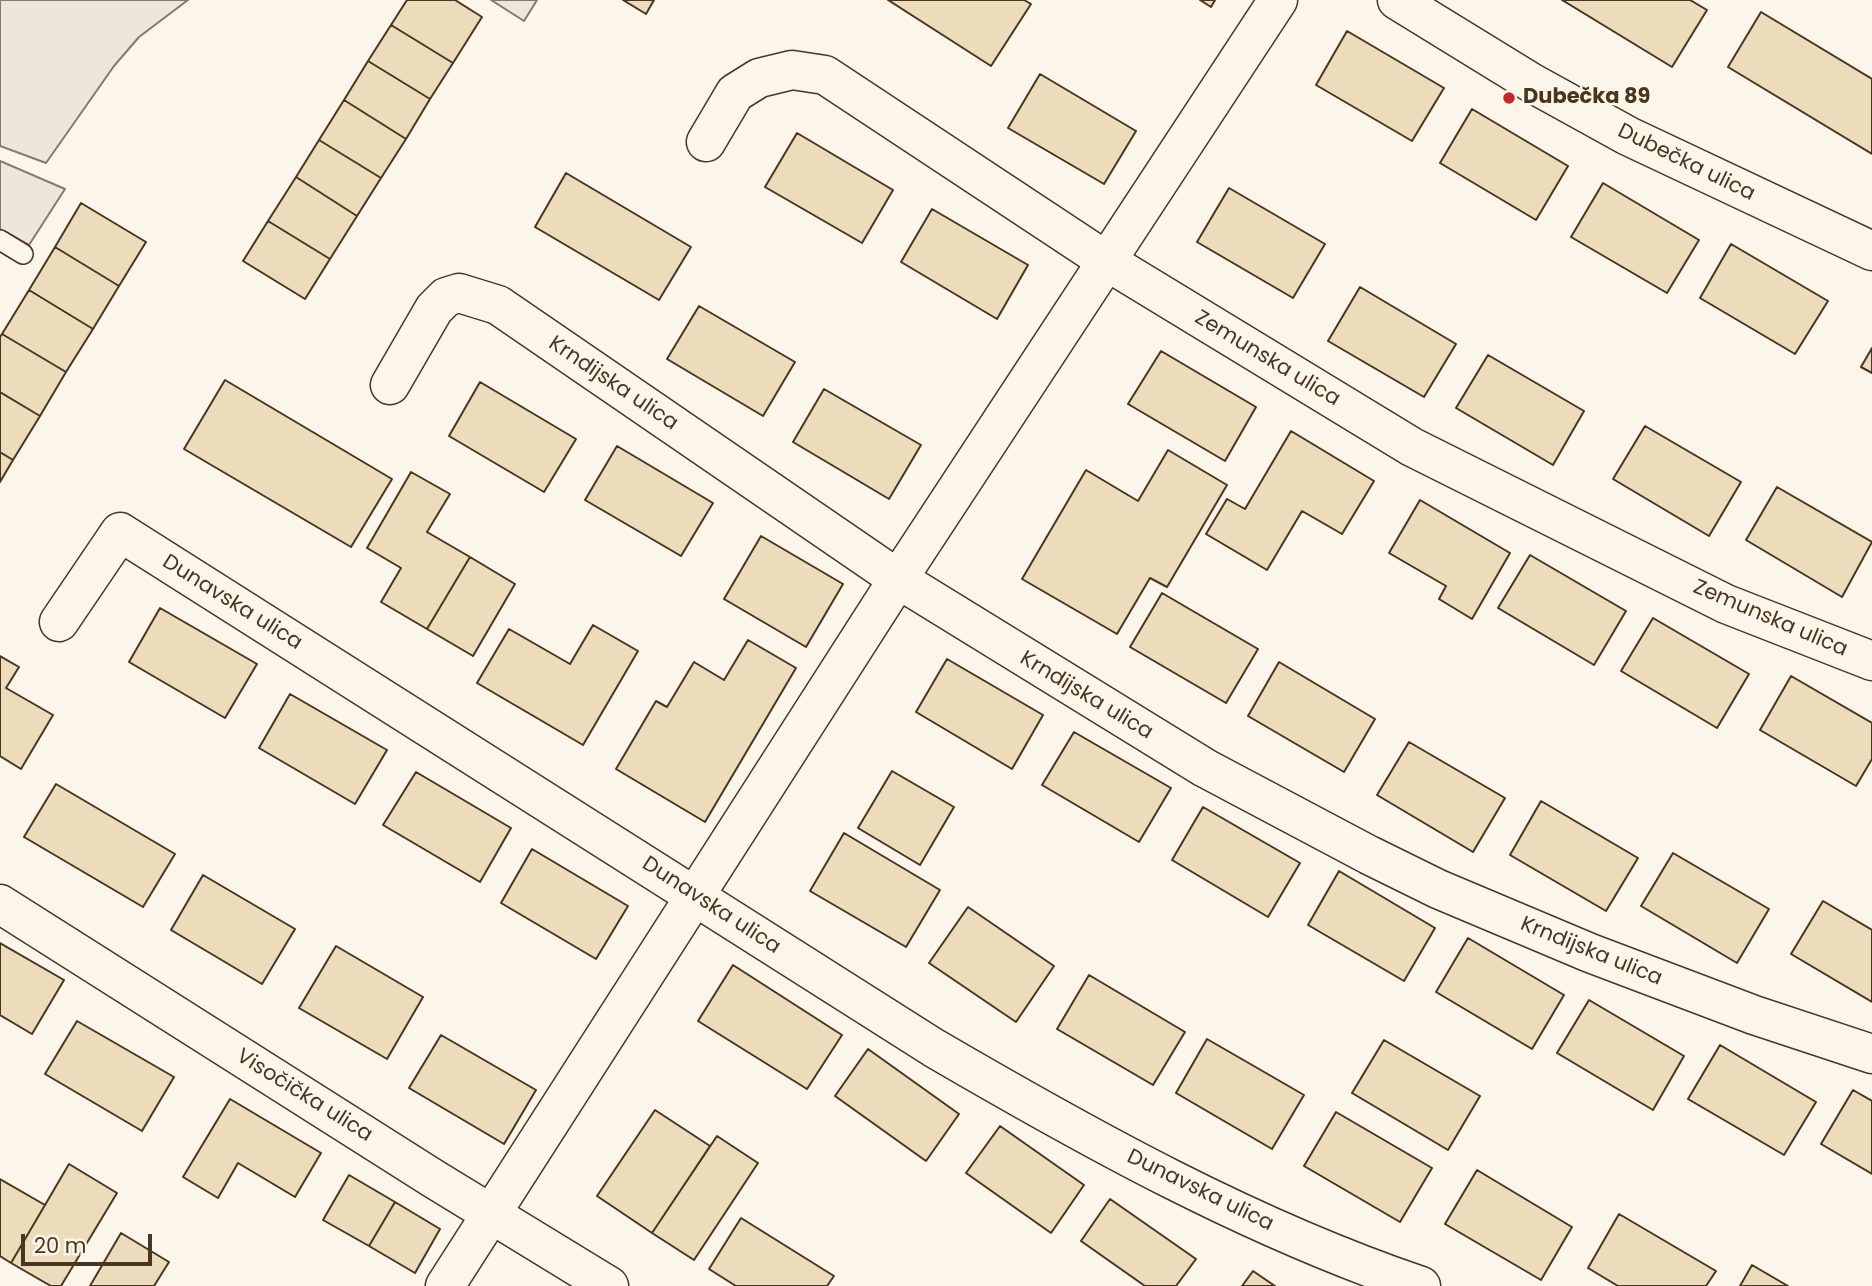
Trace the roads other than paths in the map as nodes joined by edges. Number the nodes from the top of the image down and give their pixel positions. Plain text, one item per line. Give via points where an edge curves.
1 (1278, 0) edge
2 (1397, 0) edge
3 (706, 142) dead end
4 (0, 240) edge
5 (1872, 251) edge
6 (23, 254) dead end
7 (1108, 262) junction
8 (390, 385) dead end
9 (898, 579) junction
10 (59, 621) dead end
11 (1872, 661) edge
12 (697, 897) junction
13 (0, 904) edge
14 (1872, 1054) edge
15 (492, 1214) junction
16 (445, 1286) edge
17 (609, 1286) edge
18 (1421, 1286) edge

1 - 7 street
2 - 5 street, Dubečka ulica via 1628,136
3 - 7 street, Zemunska ulica via 735,93 759,78 792,70 825,75
4 - 6 lane
7 - 9 street
7 - 11 street, Zemunska ulica via 1412,447 1726,604
8 - 9 street, Krndijska ulica via 434,309 446,297 459,293 498,305
9 - 12 street
9 - 14 street, Krndijska ulica via 1205,768 1438,889 1590,953
10 - 12 street, Dunavska ulica via 120,532
12 - 15 street
12 - 18 street, Dunavska ulica via 934,1048 1064,1124 1281,1230
13 - 15 street, Visočička ulica
15 - 16 street
15 - 17 street, Visočička ulica

